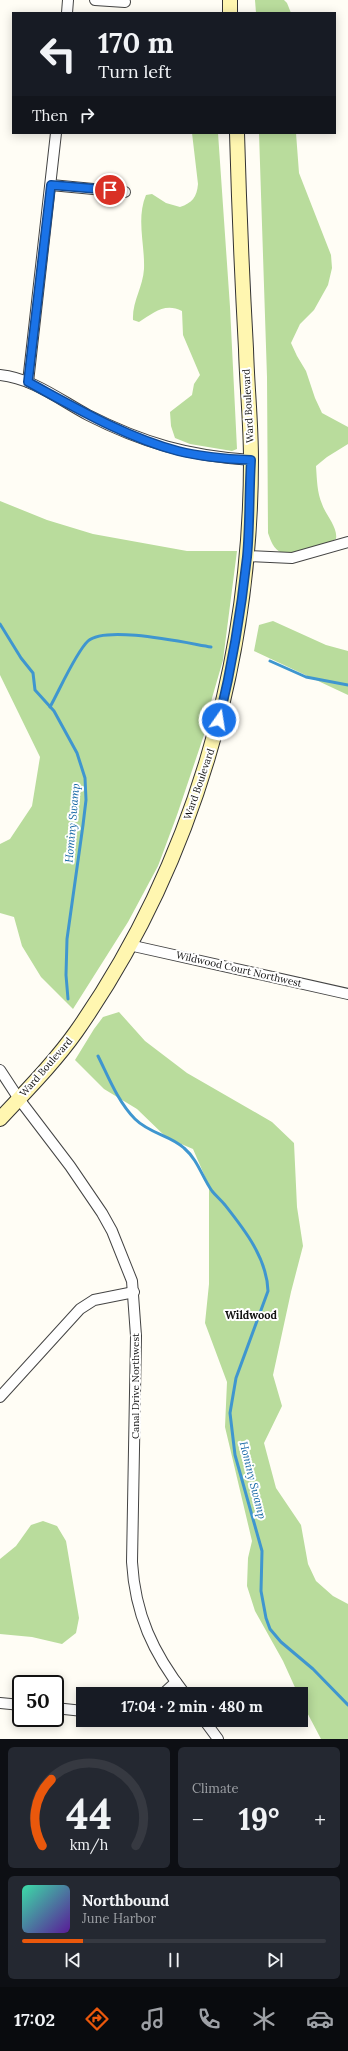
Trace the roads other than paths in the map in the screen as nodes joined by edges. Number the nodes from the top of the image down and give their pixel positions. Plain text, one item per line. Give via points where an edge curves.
1 (68, 0) edge
2 (95, 0) edge
3 (230, 0) edge
4 (125, 2) dead end
5 (67, 12) edge
6 (230, 12) edge
7 (56, 134) edge
8 (237, 134) edge
9 (51, 185) junction
10 (125, 192) dead end
11 (0, 375) edge
12 (28, 382) junction
13 (251, 460) junction
14 (348, 542) edge
15 (247, 556) junction
16 (129, 945) junction
17 (348, 994) edge
18 (0, 1070) edge
19 (18, 1099) junction
20 (0, 1119) edge
21 (134, 1292) junction
22 (0, 1397) edge
23 (176, 1682) junction
24 (171, 1687) edge
25 (180, 1687) edge
26 (0, 1703) edge
27 (12, 1704) edge
28 (64, 1709) edge
29 (76, 1710) edge
30 (209, 1727) edge
31 (218, 1739) edge

1 - 5 street
2 - 4 street
3 - 6 main road
7 - 9 street
8 - 13 main road, Ward Boulevard
9 - 10 street
9 - 12 street
11 - 12 street
12 - 13 street via 89,415 163,446 195,455
13 - 15 main road, Ward Boulevard
14 - 15 street via 292,558
15 - 16 main road, Ward Boulevard via 229,680 212,748 181,836 157,891
16 - 17 street, Wildwood Court Northwest
16 - 19 main road, Ward Boulevard via 100,996 74,1034
18 - 19 street, Canal Drive Northwest
19 - 20 main road, Ward Boulevard
19 - 21 street, Canal Drive Northwest via 70,1166 102,1214 125,1261
21 - 22 street via 94,1300 80,1309
21 - 23 street, Canal Drive Northwest via 134,1584 140,1614 157,1656
23 - 24 street
23 - 25 street, Canal Drive Northwest
26 - 27 street
28 - 29 street
30 - 31 street

